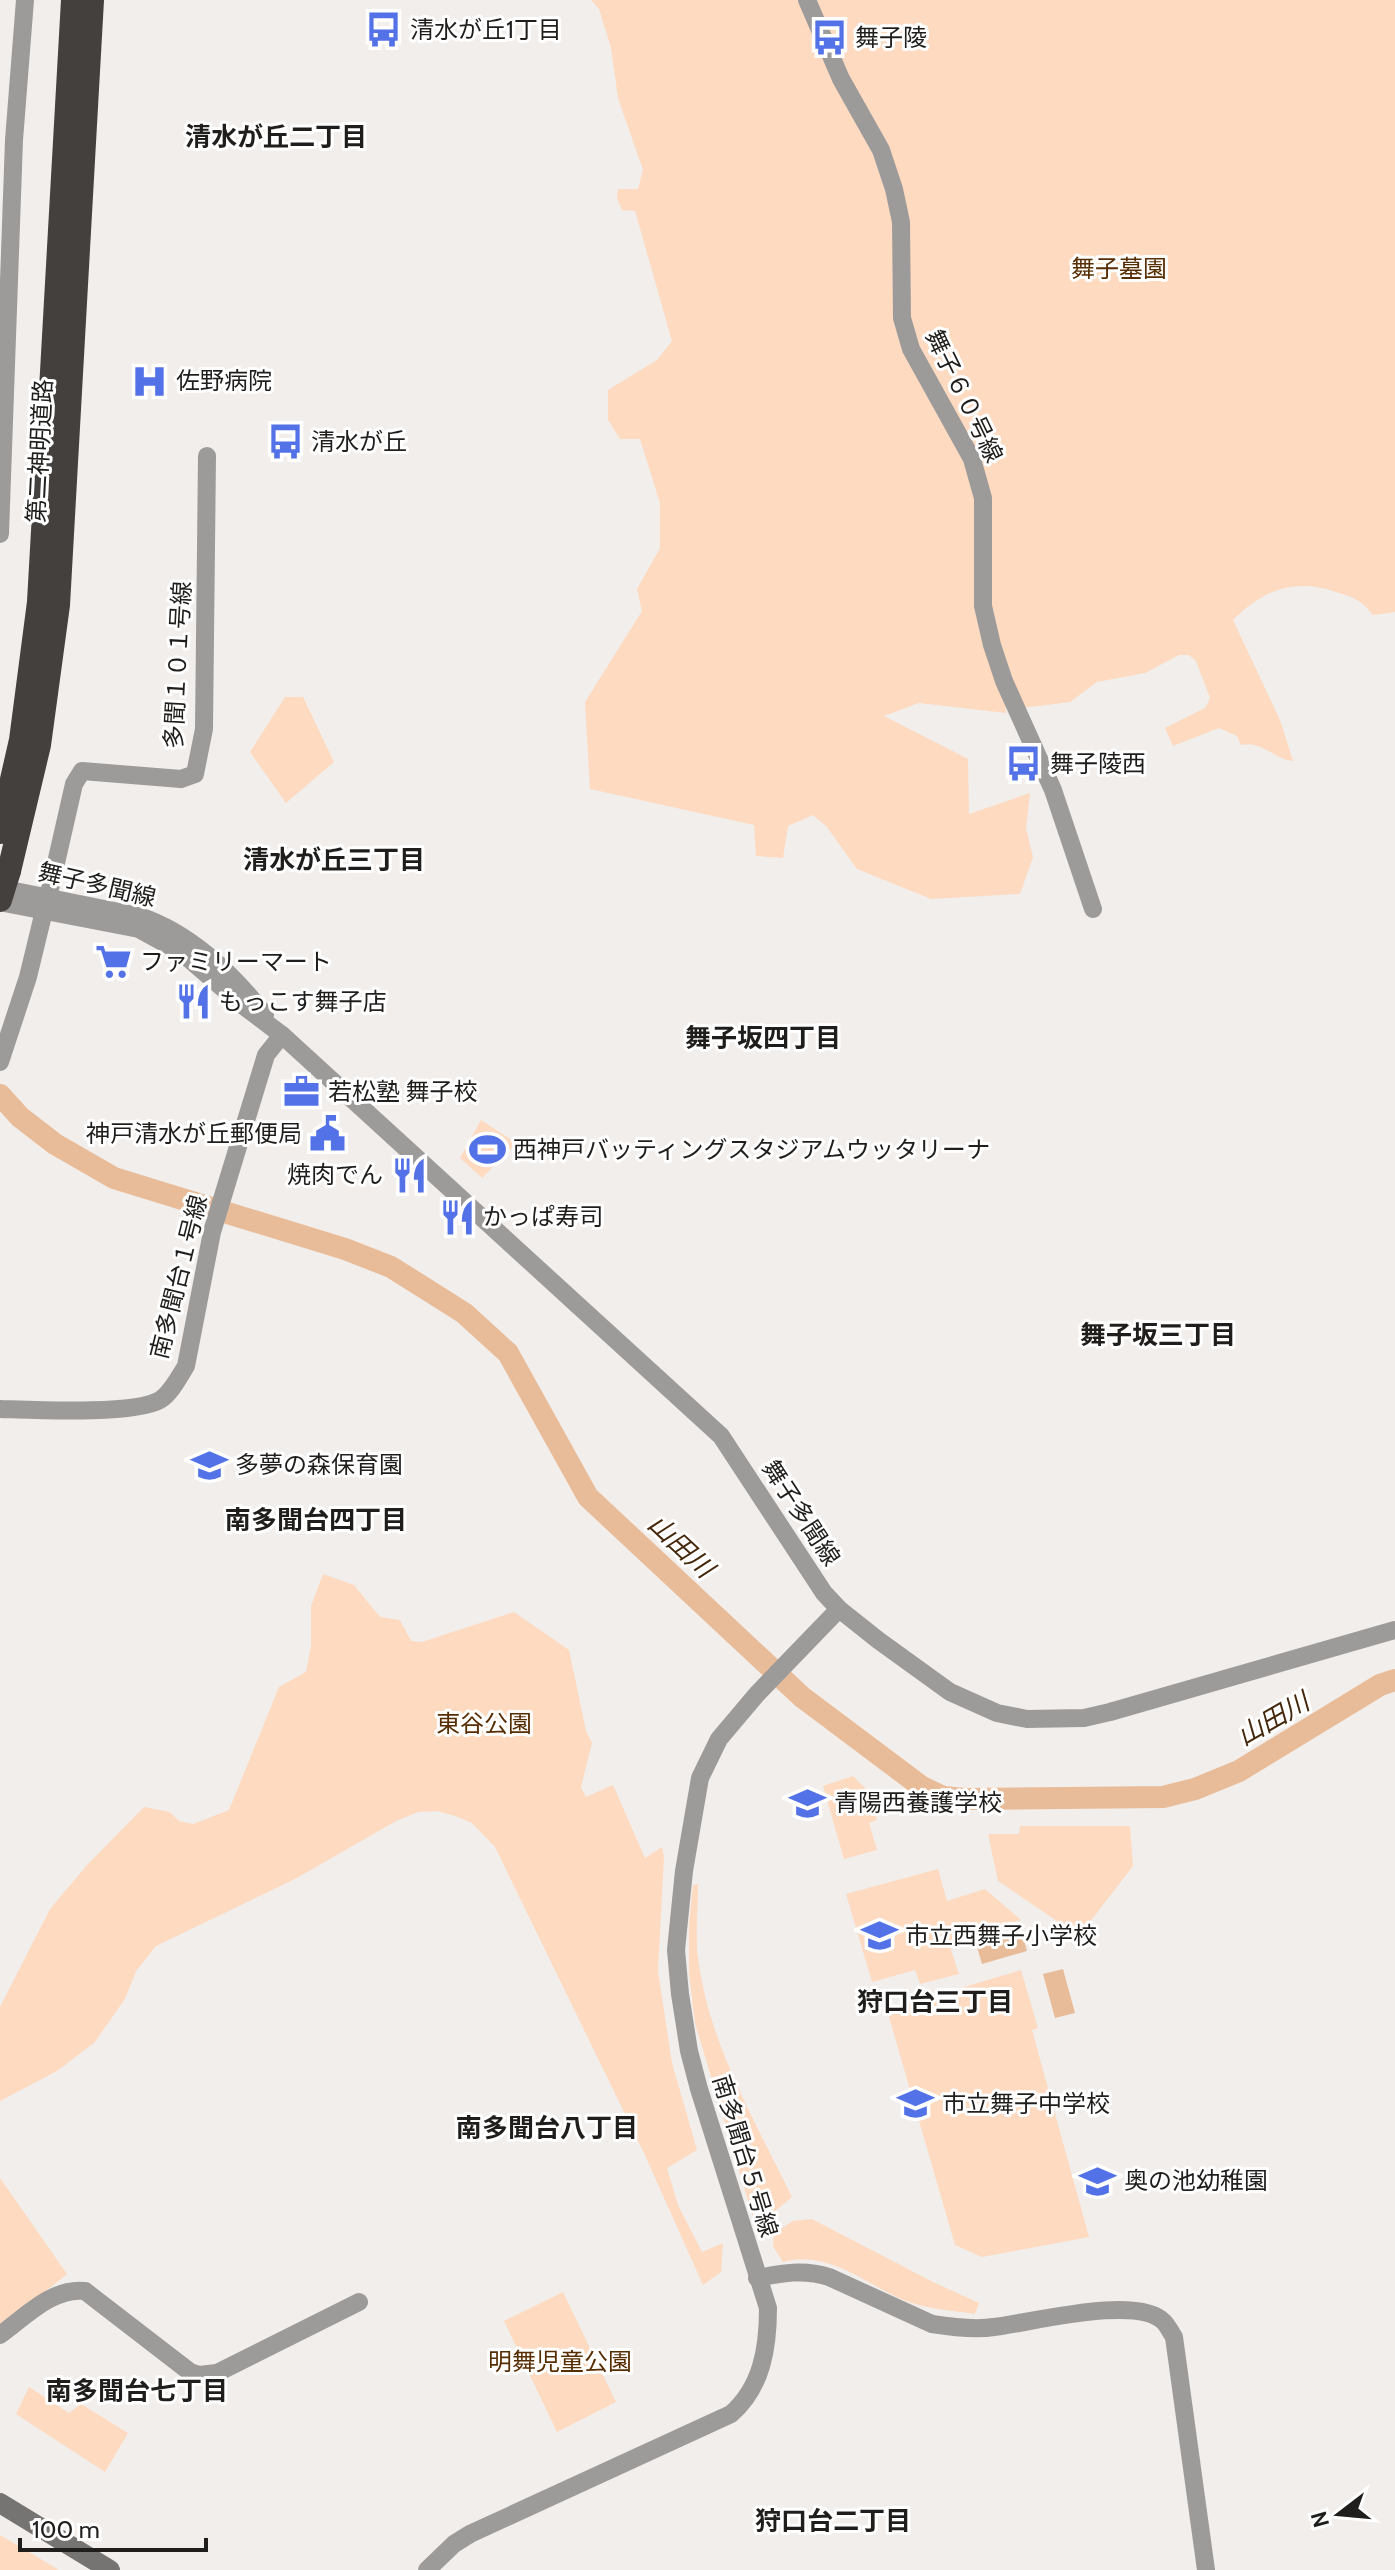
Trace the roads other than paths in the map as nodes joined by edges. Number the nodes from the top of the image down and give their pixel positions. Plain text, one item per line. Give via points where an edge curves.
1 (25, 0) edge
2 (73, 0) edge
3 (92, 0) edge
4 (807, 0) edge
5 (4, 332) edge
6 (207, 456) dead end
7 (0, 534) edge
8 (0, 832) edge
9 (5, 880) edge
10 (0, 901) edge
11 (46, 904) junction
12 (1093, 909) dead end
13 (282, 1035) junction
14 (0, 1062) edge
15 (0, 1409) edge
16 (839, 1609) junction
17 (1395, 1630) edge
18 (757, 2278) junction
19 (359, 2302) dead end
20 (0, 2335) edge
21 (0, 2503) edge
22 (0, 2513) edge
23 (95, 2570) edge
24 (110, 2570) edge
25 (427, 2570) edge
26 (1206, 2570) edge

1 - 5 street
2 - 8 highway, 第二神明道路 via 39,602 21,740
3 - 9 highway, 第二神明道路 via 58,605 39,745
4 - 12 street, 舞子６０号線 via 841,79 881,150 894,189 901,222 902,318 911,349 972,459 983,498 983,606 992,645 1053,790
5 - 7 street
6 - 11 street, 多聞１０１号線 via 204,729 195,774 181,779 82,771 74,784
9 - 10 highway, 第二神明道路, bridge
9 - 11 street, 舞子多聞線
10 - 11 street, 舞子多聞線
11 - 13 street, 舞子多聞線 via 139,929 167,944
11 - 14 street
13 - 15 street, 南多聞台１号線 via 266,1055 212,1232 186,1366 162,1399 139,1408
13 - 16 street, 舞子多聞線 via 721,1436
16 - 17 street, 舞子多聞線 via 950,1692 997,1713 1027,1719 1110,1712
16 - 18 street, 南多聞台５号線 via 719,1739 700,1778 684,1871 676,1950 689,2051
18 - 25 street, 南多聞台５号線 via 768,2308 768,2335 754,2386 738,2409 470,2534
18 - 26 street via 814,2272 948,2327 990,2328 1119,2309 1164,2320 1174,2337
19 - 20 street via 217,2373 199,2375 85,2291 57,2294
21 - 24 main road
22 - 23 main road

